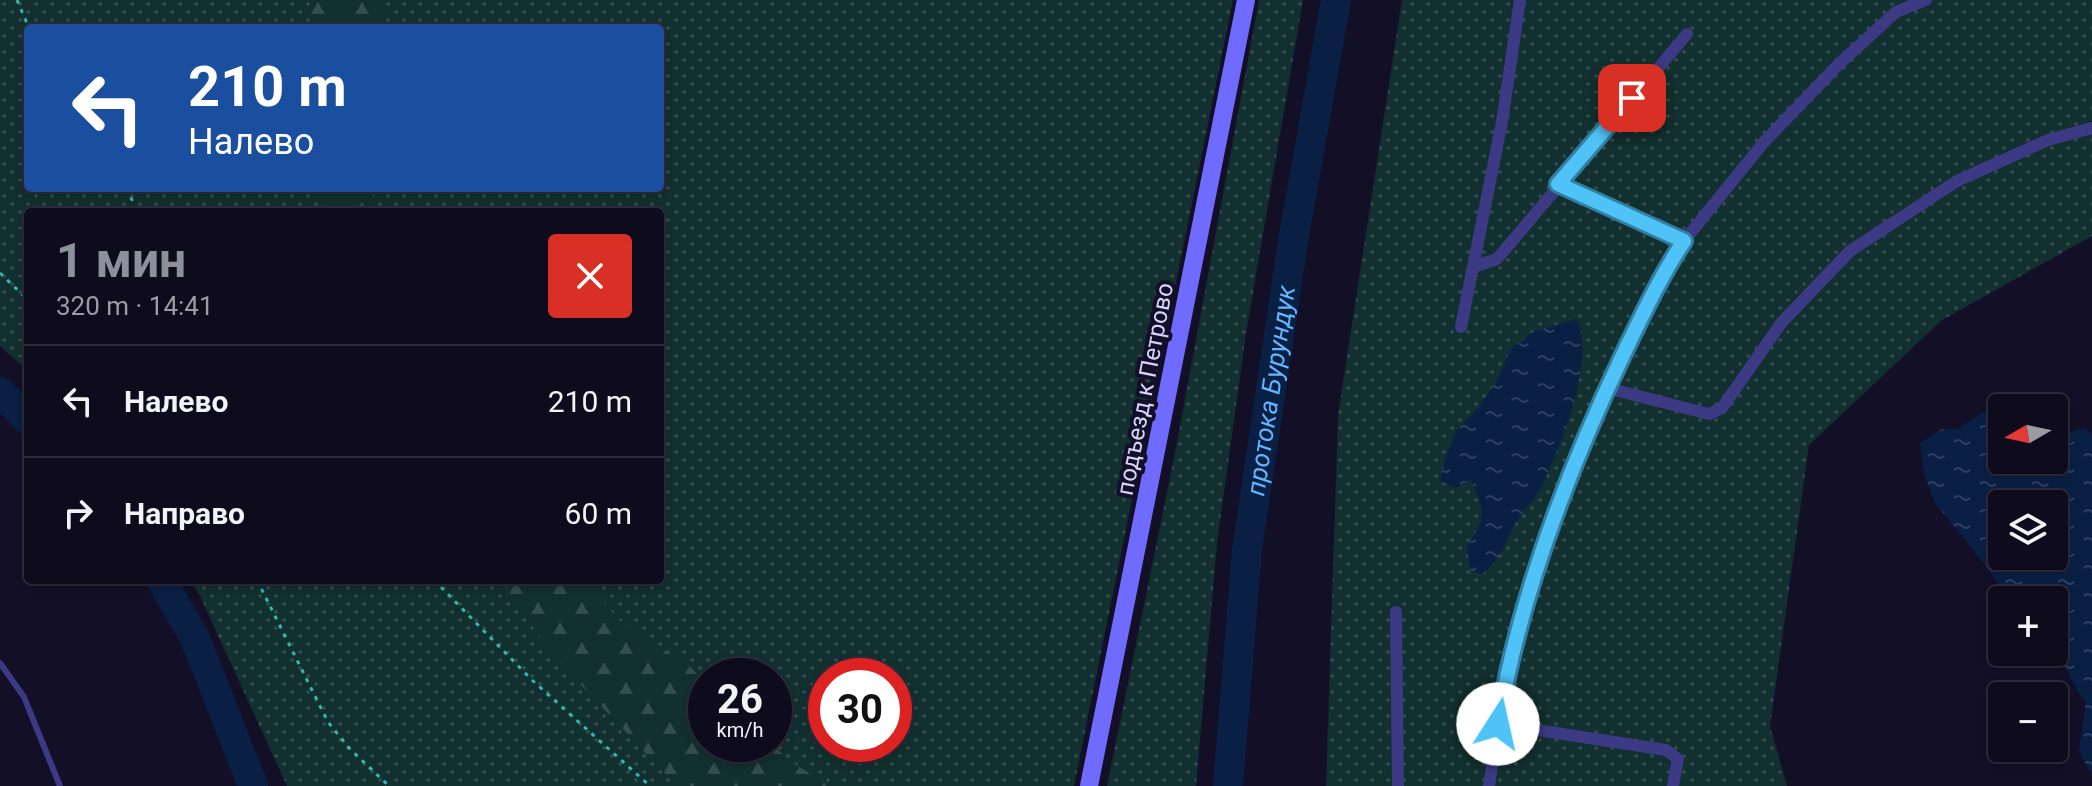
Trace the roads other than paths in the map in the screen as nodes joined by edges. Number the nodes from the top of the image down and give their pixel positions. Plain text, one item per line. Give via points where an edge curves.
1 (1246, 0) edge
2 (1520, 0) edge
3 (1926, 0) edge
4 (1687, 34) dead end
5 (2092, 128) edge
6 (1558, 184) junction
7 (1684, 241) junction
8 (1473, 267) junction
9 (1461, 327) dead end
10 (1607, 388) junction
11 (1396, 612) dead end
12 (0, 663) edge
13 (1498, 724) junction
14 (60, 786) edge
15 (1089, 786) edge
16 (1398, 786) edge
17 (1489, 786) edge
18 (1673, 786) edge

1 - 15 street, подъезд к Петрово
2 - 8 street
3 - 7 street via 1896,12 1840,63 1764,142
4 - 6 street
5 - 10 street via 2048,140 1957,181 1850,251 1782,322 1722,408 1709,414
6 - 7 street
6 - 8 street via 1497,259
7 - 10 street
8 - 9 street
10 - 13 street via 1564,493 1509,660
11 - 16 street
12 - 14 lane via 24,697
13 - 17 street
13 - 18 street via 1666,750 1678,759

